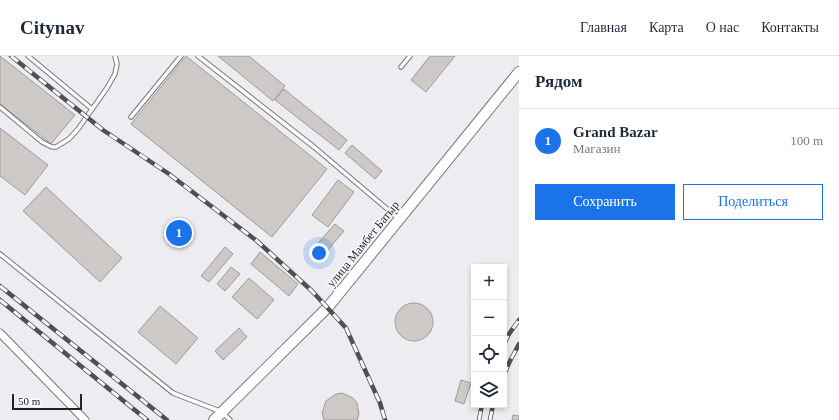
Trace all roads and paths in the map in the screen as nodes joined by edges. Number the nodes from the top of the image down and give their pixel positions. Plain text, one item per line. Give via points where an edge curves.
1 (28, 56) edge
2 (115, 56) edge
3 (181, 56) edge
4 (198, 56) edge
5 (410, 56) edge
6 (400, 67) dead end
7 (519, 72) edge
8 (0, 107) edge
9 (92, 109) junction
10 (131, 117) dead end
11 (400, 220) junction
12 (0, 254) edge
13 (0, 332) edge
14 (226, 416) edge
15 (85, 420) edge
16 (214, 420) edge

1 - 9 lane
2 - 9 lane via 115,74
3 - 10 lane
4 - 11 lane via 314,147
5 - 6 lane
7 - 11 main road, улица Мамбет Батыр
8 - 9 lane via 42,142 52,147 69,139
11 - 14 main road, улица Мамбет Батыр via 328,307
12 - 14 lane via 173,393
13 - 15 street
14 - 16 main road, улица Мамбет Батыр

